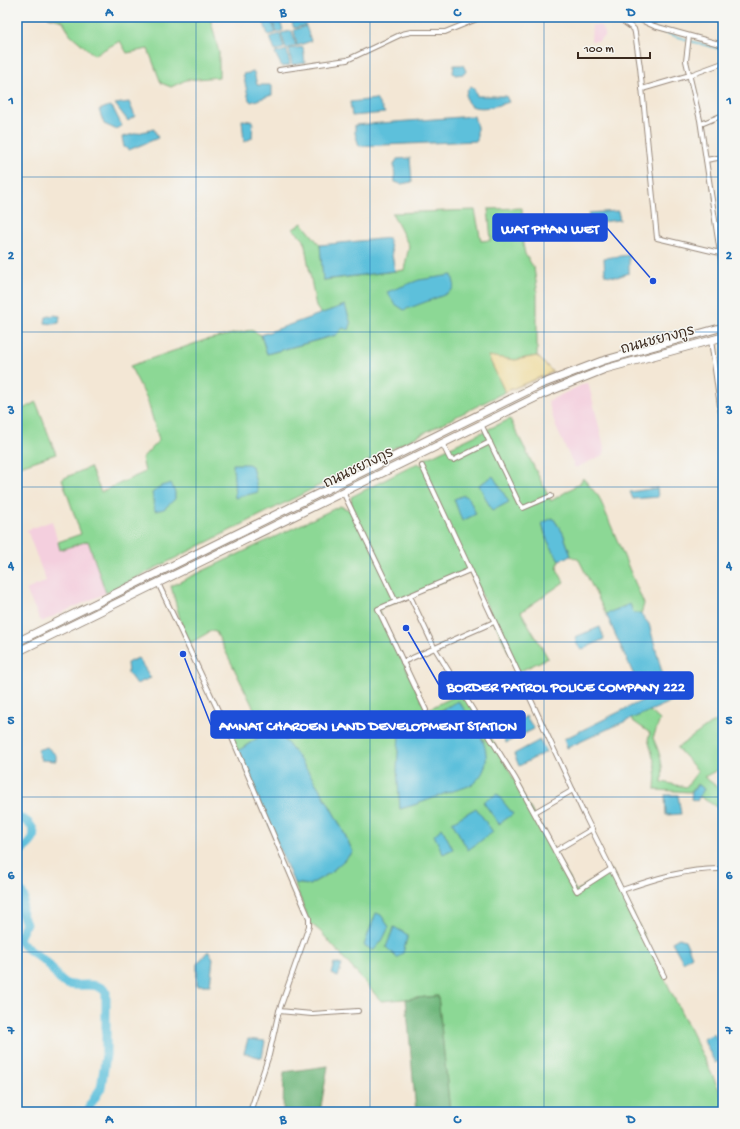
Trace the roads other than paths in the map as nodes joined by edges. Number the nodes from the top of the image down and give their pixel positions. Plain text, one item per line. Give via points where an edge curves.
1 (482, 17) edge
2 (617, 17) edge
3 (634, 17) edge
4 (688, 37) junction
5 (723, 45) edge
6 (723, 63) edge
7 (278, 70) dead end
8 (690, 75) junction
9 (642, 89) junction
10 (723, 115) edge
11 (701, 124) junction
12 (723, 157) edge
13 (706, 160) junction
14 (716, 225) junction
15 (723, 225) edge
16 (720, 253) junction
17 (723, 273) edge
18 (723, 327) edge
19 (723, 337) edge
20 (711, 340) junction
21 (481, 423) junction
22 (723, 428) edge
23 (442, 442) junction
24 (490, 442) junction
25 (422, 466) dead end
26 (362, 472) junction
27 (366, 480) junction
28 (342, 492) junction
29 (551, 496) dead end
30 (470, 570) junction
31 (158, 582) junction
32 (410, 596) junction
33 (396, 602) junction
34 (494, 622) junction
35 (17, 642) edge
36 (434, 647) junction
37 (17, 652) edge
38 (403, 662) junction
39 (426, 710) dead end
40 (573, 790) junction
41 (535, 812) junction
42 (592, 829) junction
43 (555, 851) junction
44 (612, 869) junction
45 (723, 869) edge
46 (622, 890) junction
47 (664, 976) dead end
48 (279, 1011) junction
49 (358, 1011) dead end
50 (250, 1112) edge

1 - 7 street via 445,32 402,34 347,60
2 - 9 street via 634,29
3 - 4 street
4 - 5 street
4 - 8 street via 686,61
6 - 8 street
8 - 9 street
8 - 11 street
9 - 16 street via 657,238
10 - 11 street
11 - 13 street
12 - 13 street
13 - 14 street
14 - 15 street
14 - 16 street
16 - 17 street
18 - 26 highway, ถนนชยางกูร via 570,372
19 - 20 highway, ถนนชยางกูร
20 - 21 highway, ถนนชยางกูร via 573,380
20 - 22 street
21 - 23 highway, ถนนชยางกูร
21 - 24 street
23 - 24 street via 450,459 454,460
23 - 27 highway, ถนนชยางกูร
24 - 29 street via 523,508
25 - 30 street
26 - 27 highway
26 - 35 highway, ถนนชยางกูร
27 - 28 highway, ถนนชยางกูร
28 - 31 highway, ถนนชยางกูร
28 - 33 street
30 - 32 street
30 - 34 street
31 - 37 highway, ถนนชยางกูร
31 - 48 street via 230,733 309,918 309,926
32 - 33 street
32 - 36 street
33 - 38 street via 378,609
34 - 36 street
34 - 40 street
36 - 38 street
36 - 41 street
38 - 39 street
40 - 41 street
40 - 42 street
41 - 43 street
42 - 43 street
42 - 44 street
43 - 44 street via 577,891
44 - 46 street
45 - 46 street via 693,870
46 - 47 street
48 - 49 street via 312,1014
48 - 50 street via 269,1056

